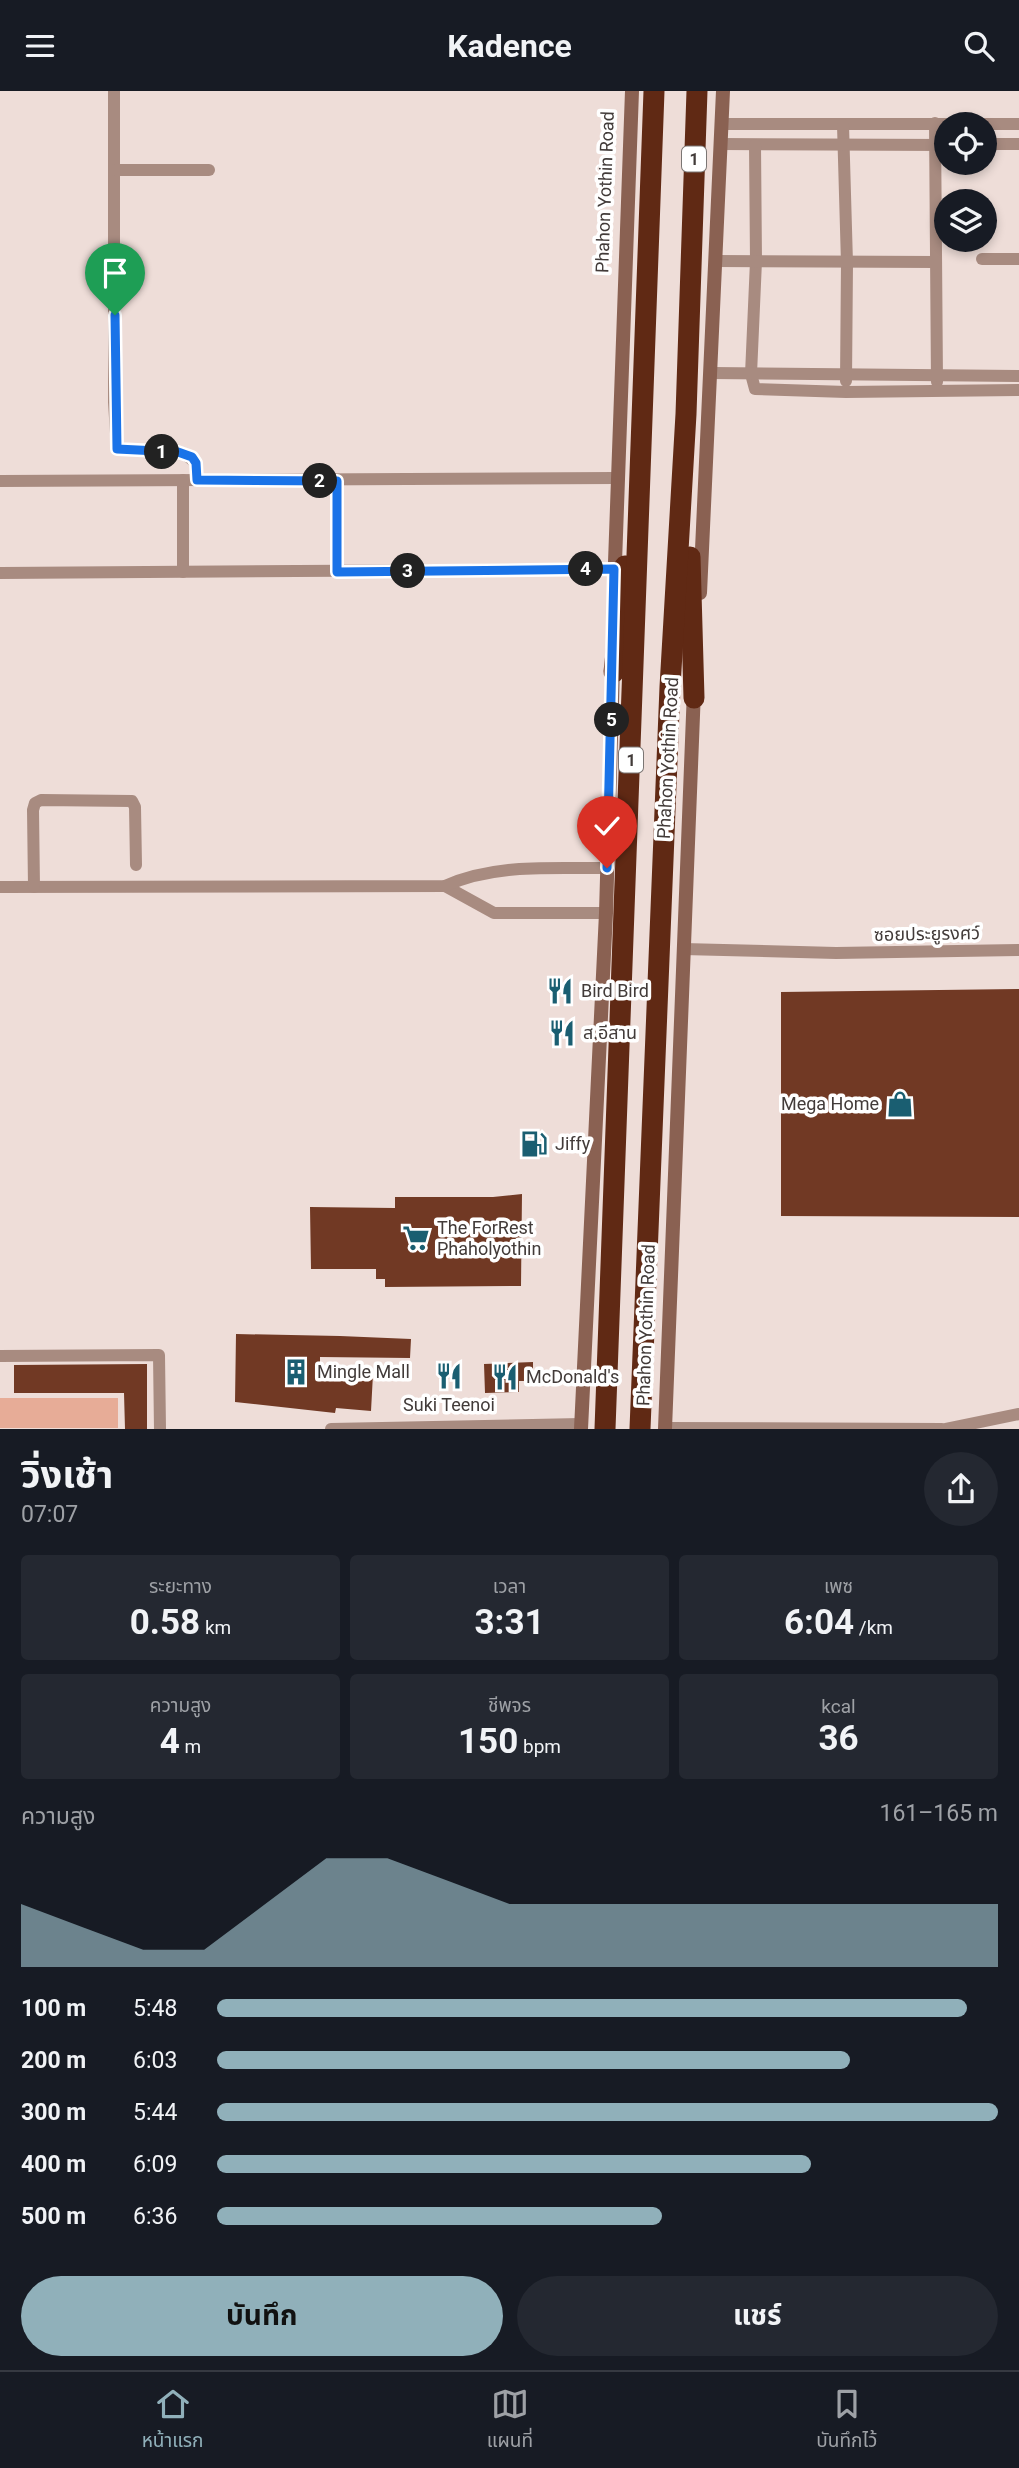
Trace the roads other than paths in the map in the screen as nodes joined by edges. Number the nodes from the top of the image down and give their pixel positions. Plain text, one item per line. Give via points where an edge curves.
1 (114, 91) edge
2 (632, 91) edge
3 (654, 91) edge
4 (696, 91) edge
5 (723, 91) edge
6 (934, 123) edge
7 (721, 124) junction
8 (997, 124) edge
9 (1019, 124) edge
10 (843, 125) junction
11 (721, 144) junction
12 (997, 144) edge
13 (1019, 144) edge
14 (755, 145) junction
15 (842, 145) junction
16 (934, 145) edge
17 (115, 170) junction
18 (209, 170) dead end
19 (940, 175) edge
20 (982, 259) dead end
21 (1019, 259) edge
22 (716, 261) junction
23 (755, 261) junction
24 (936, 262) junction
25 (847, 263) junction
26 (712, 373) junction
27 (751, 374) junction
28 (845, 375) junction
29 (937, 376) junction
30 (1019, 376) edge
31 (1019, 390) edge
32 (938, 391) junction
33 (846, 392) junction
34 (686, 414) junction
35 (641, 417) junction
36 (615, 478) junction
37 (183, 480) junction
38 (197, 480) junction
39 (0, 481) edge
40 (337, 481) junction
41 (614, 569) junction
42 (183, 572) junction
43 (337, 572) junction
44 (0, 573) edge
45 (614, 672) junction
46 (694, 698) junction
47 (136, 865) dead end
48 (607, 868) junction
49 (445, 886) junction
50 (0, 887) edge
51 (34, 887) junction
52 (606, 913) junction
53 (683, 949) junction
54 (1019, 950) edge
55 (0, 1356) edge
56 (1019, 1414) edge
57 (581, 1426) edge
58 (665, 1428) edge
59 (160, 1429) edge
60 (331, 1429) edge
61 (605, 1429) edge
62 (640, 1429) edge
63 (944, 1429) edge

1 - 17 street
2 - 36 main road, Phahon Yothin Road / 1
3 - 35 highway, Phahon Yothin Road / 1
4 - 34 highway, Phahon Yothin Road / 1
5 - 7 main road, Phahon Yothin Road / 1
6 - 10 street
7 - 10 street
7 - 11 main road, Phahon Yothin Road / 1
8 - 9 street
10 - 15 street
11 - 14 street
11 - 22 main road, Phahon Yothin Road / 1
12 - 13 street
14 - 15 street
14 - 23 street
15 - 16 street
15 - 25 street
17 - 18 street
17 - 38 street via 117,449 185,454 196,463
19 - 24 street
20 - 21 street
22 - 23 street
22 - 26 main road, Phahon Yothin Road / 1
23 - 25 street
23 - 27 street
24 - 25 street
24 - 29 street
25 - 28 street
26 - 27 street
26 - 46 main road, Phahon Yothin Road / 1
27 - 28 street
27 - 33 street via 755,389 761,391
28 - 29 street
28 - 33 street
29 - 30 street
29 - 32 street
31 - 32 street
32 - 33 street
34 - 46 highway
34 - 62 highway, Phahon Yothin Road / 1 via 670,687
35 - 45 highway
35 - 61 highway, Phahon Yothin Road / 1
36 - 40 street
36 - 41 main road, Phahon Yothin Road / 1
37 - 38 street
37 - 39 street
37 - 42 street
38 - 40 street
40 - 43 street
41 - 43 street
41 - 45 main road, Phahon Yothin Road / 1
42 - 43 street
42 - 44 street
45 - 48 main road, Phahon Yothin Road / 1
46 - 53 main road, Phahon Yothin Road / 1
47 - 51 street via 132,801 41,800 33,810
48 - 49 street via 495,871 469,875
48 - 52 main road, Phahon Yothin Road / 1
49 - 51 street
49 - 52 street via 494,913
50 - 51 street
52 - 57 main road, Phahon Yothin Road / 1
53 - 54 street, ซอยประยูรงศว์ via 836,953
53 - 58 main road, Phahon Yothin Road / 1
55 - 59 street via 159,1355
56 - 63 street
57 - 60 street
58 - 63 street

